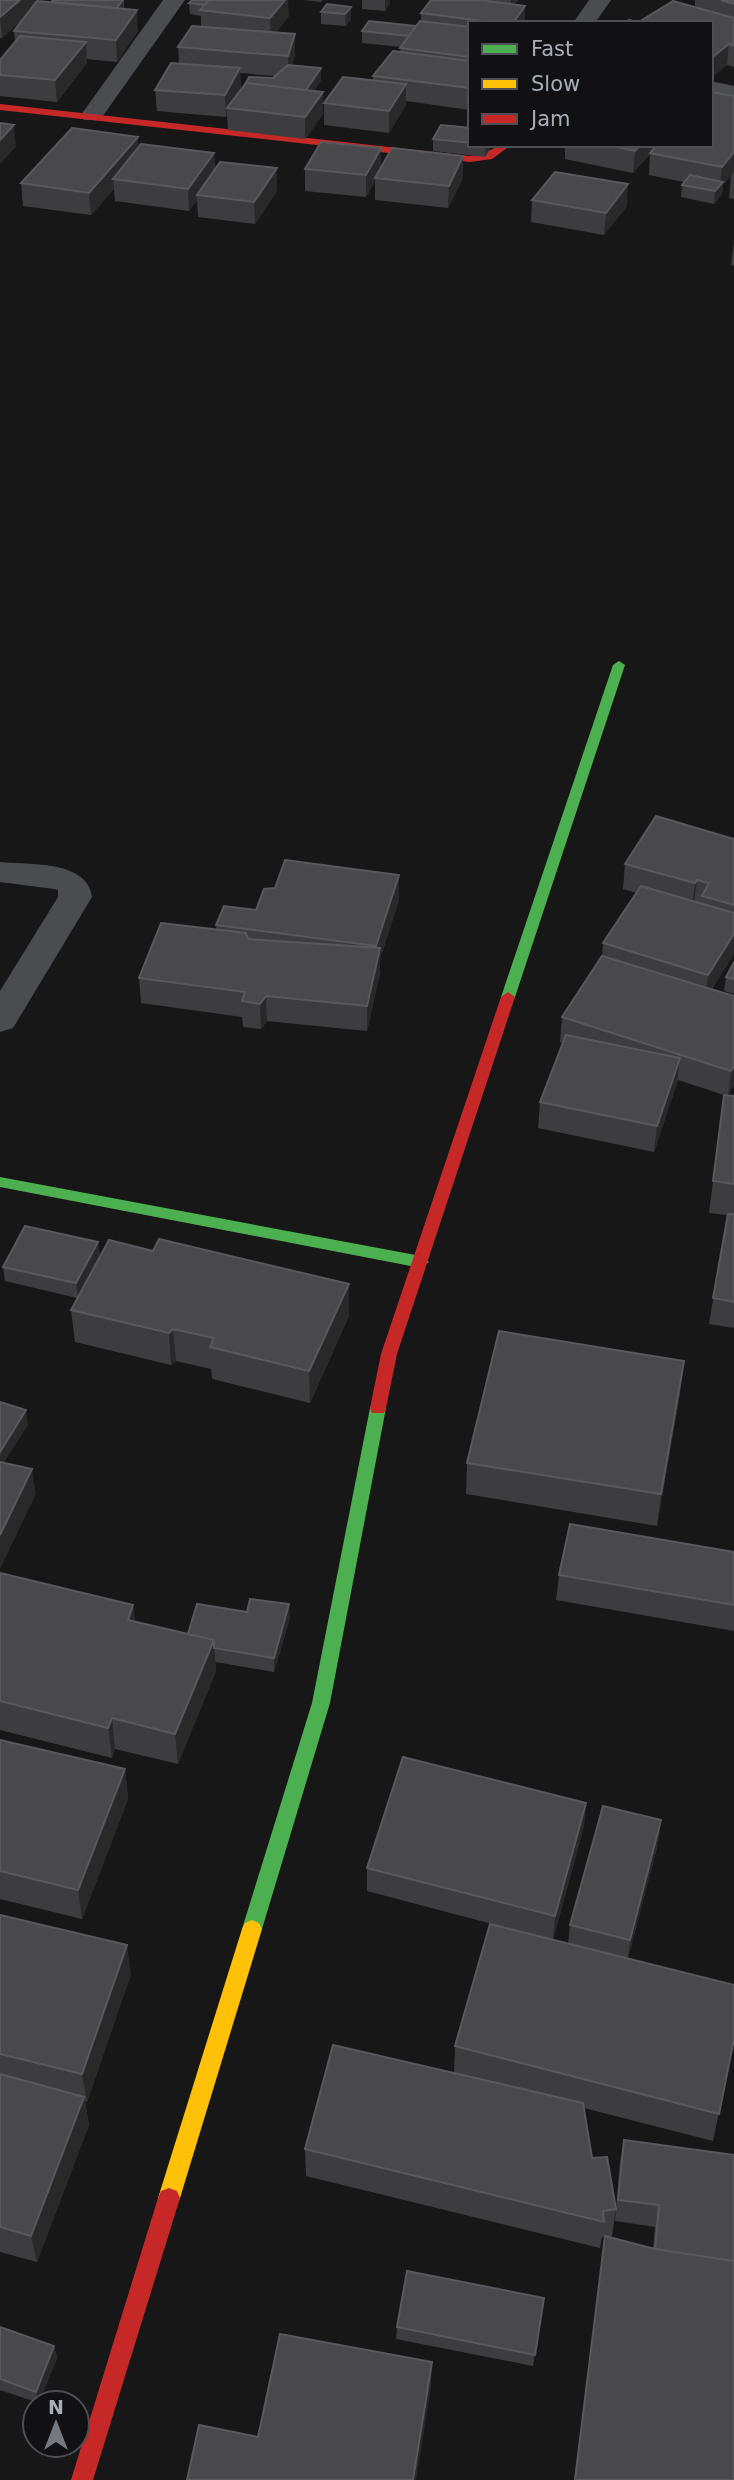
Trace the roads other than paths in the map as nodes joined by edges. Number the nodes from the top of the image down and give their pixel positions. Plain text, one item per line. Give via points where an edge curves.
1 (174, 0) edge
2 (600, 0) edge
3 (585, 21) edge
4 (713, 88) edge
5 (734, 93) edge
6 (0, 107) edge
7 (92, 115) junction
8 (503, 147) edge
9 (619, 665) dead end
10 (0, 872) edge
11 (0, 1020) edge
12 (0, 1182) edge
13 (421, 1262) junction
14 (82, 2480) edge

1 - 7 street
2 - 3 street
4 - 5 street
6 - 7 street
7 - 8 street via 470,159 489,157
9 - 13 street
10 - 11 street via 61,879 74,885 75,897
12 - 13 street
13 - 14 street via 389,1354 321,1703

